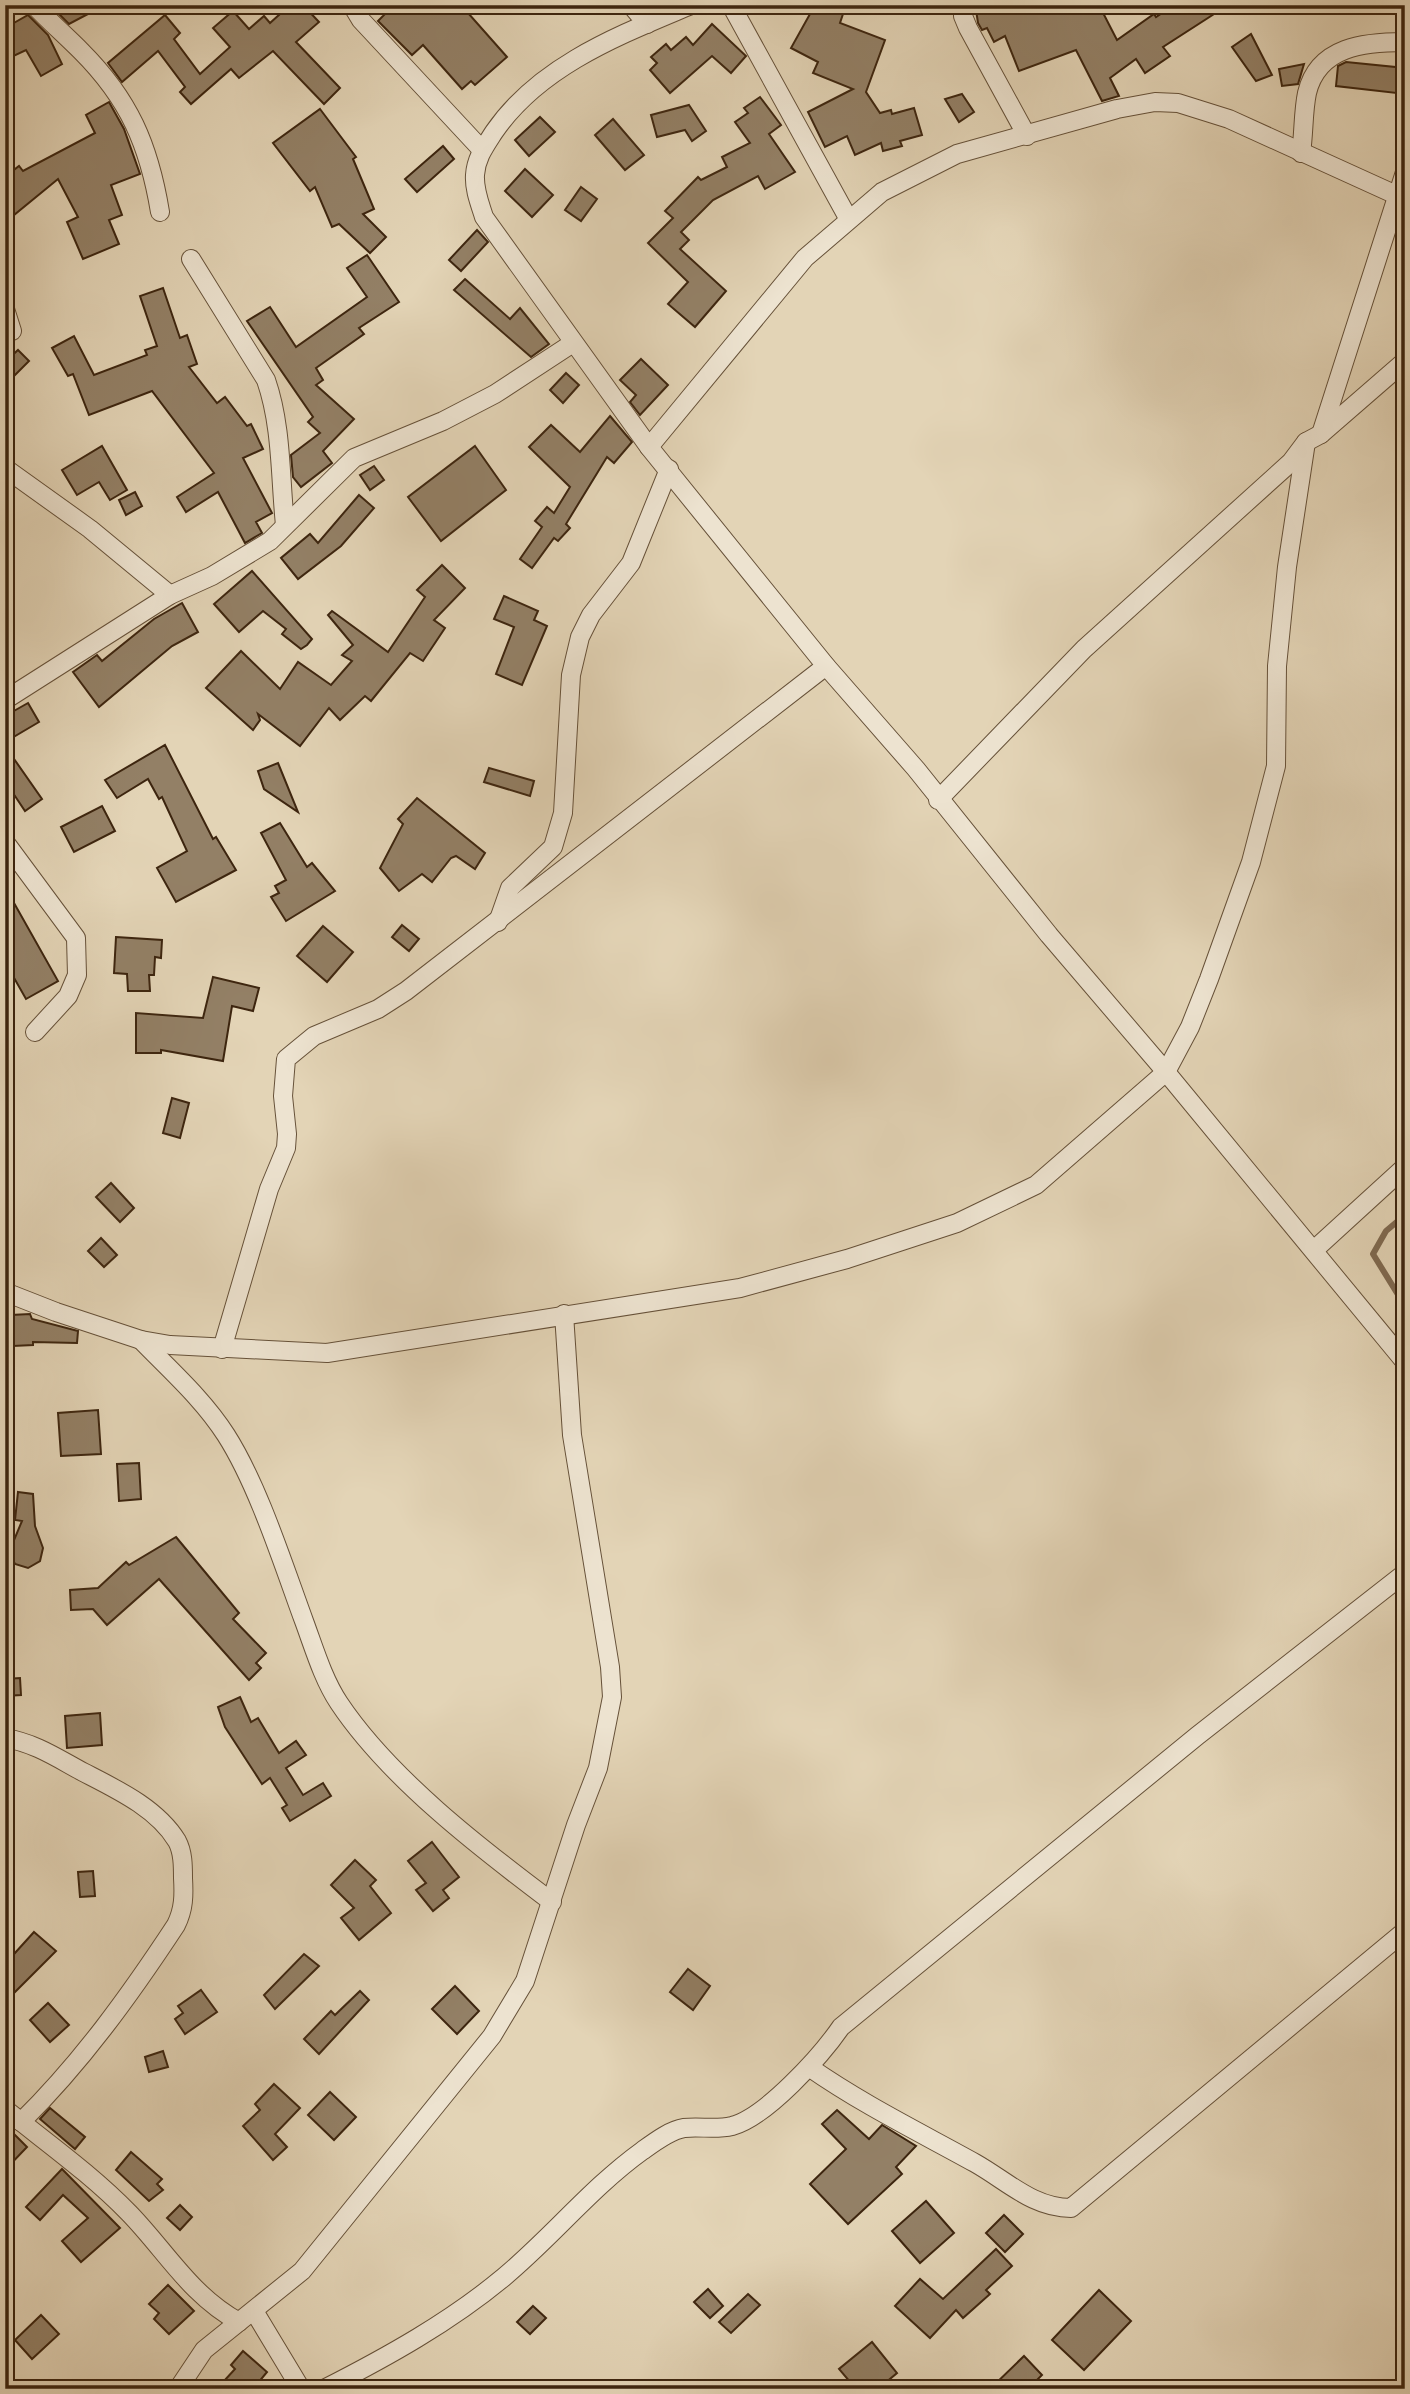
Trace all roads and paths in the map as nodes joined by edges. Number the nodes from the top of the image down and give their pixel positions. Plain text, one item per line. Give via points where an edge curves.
1 (34, 5) edge
2 (352, 5) edge
3 (631, 5) edge
4 (691, 5) edge
5 (731, 5) edge
6 (965, 5) edge
7 (647, 24) junction
8 (1405, 42) edge
9 (1027, 136) junction
10 (482, 150) junction
11 (1301, 153) junction
12 (1405, 172) edge
13 (1402, 197) edge
14 (160, 212) dead end
15 (848, 218) junction
16 (191, 259) dead end
17 (5, 309) edge
18 (12, 331) dead end
19 (573, 343) junction
20 (1405, 361) edge
21 (1313, 438) junction
22 (649, 447) junction
23 (5, 468) edge
24 (669, 469) junction
25 (285, 524) junction
26 (170, 595) junction
27 (826, 666) junction
28 (5, 700) edge
29 (938, 800) junction
30 (5, 842) edge
31 (498, 923) junction
32 (35, 1032) dead end
33 (1166, 1072) junction
34 (1405, 1167) edge
35 (1314, 1250) junction
36 (5, 1292) edge
37 (564, 1314) junction
38 (142, 1340) junction
39 (222, 1349) junction
40 (1405, 1362) edge
41 (1405, 1573) edge
42 (5, 1738) edge
43 (552, 1902) junction
44 (1405, 1931) edge
45 (809, 2067) junction
46 (5, 2109) edge
47 (21, 2122) junction
48 (254, 2311) junction
49 (239, 2322) junction
50 (178, 2389) edge
51 (300, 2389) edge
52 (324, 2389) edge

1 - 14 street via 99,71 133,118 146,149
2 - 10 street
3 - 7 street
4 - 7 street
5 - 15 street
6 - 9 street via 968,28
7 - 10 street via 582,55 537,85 509,110
8 - 11 street via 1360,44 1338,51 1322,64 1307,93
9 - 11 street via 1117,109 1178,103 1229,119
9 - 15 street via 957,154 911,175
10 - 19 street via 475,177 484,217
11 - 13 street
12 - 13 street
13 - 21 street
15 - 22 street via 773,294
16 - 25 street via 270,391
17 - 18 street
19 - 22 street
19 - 25 street via 495,394 417,434 354,458
20 - 21 street
21 - 29 street via 1084,649
21 - 33 street via 1287,567 1273,778 1251,862 1190,1027
22 - 24 street
23 - 26 street via 90,529
24 - 27 street
24 - 31 street via 631,563 580,637 571,675 563,813 553,847 510,888
25 - 26 street via 249,554
26 - 28 street
27 - 29 street
27 - 31 street via 671,783
29 - 33 street
30 - 32 street via 76,938 77,975 68,996
31 - 39 street via 378,1010 314,1036 285,1059 286,1148 269,1189
33 - 35 street
33 - 37 street via 1036,1185 957,1223 740,1288
34 - 35 street
35 - 40 street
36 - 38 street
37 - 39 street via 327,1353
37 - 43 street via 572,1435 612,1697 598,1768
38 - 39 street
38 - 43 street via 227,1436 338,1702 444,1816
41 - 45 street via 1196,1736 851,2018
42 - 47 street via 40,1747 121,1790 178,1843 183,1859 182,1913 176,1925 124,2001 57,2086
43 - 48 street via 525,1981 492,2036 302,2271
44 - 45 street via 1070,2208 1041,2203 855,2099
45 - 52 street via 736,2125 683,2128 642,2150 464,2308
46 - 47 street
47 - 49 street via 127,2211 204,2300
48 - 49 street
48 - 51 street
49 - 50 street via 204,2350

